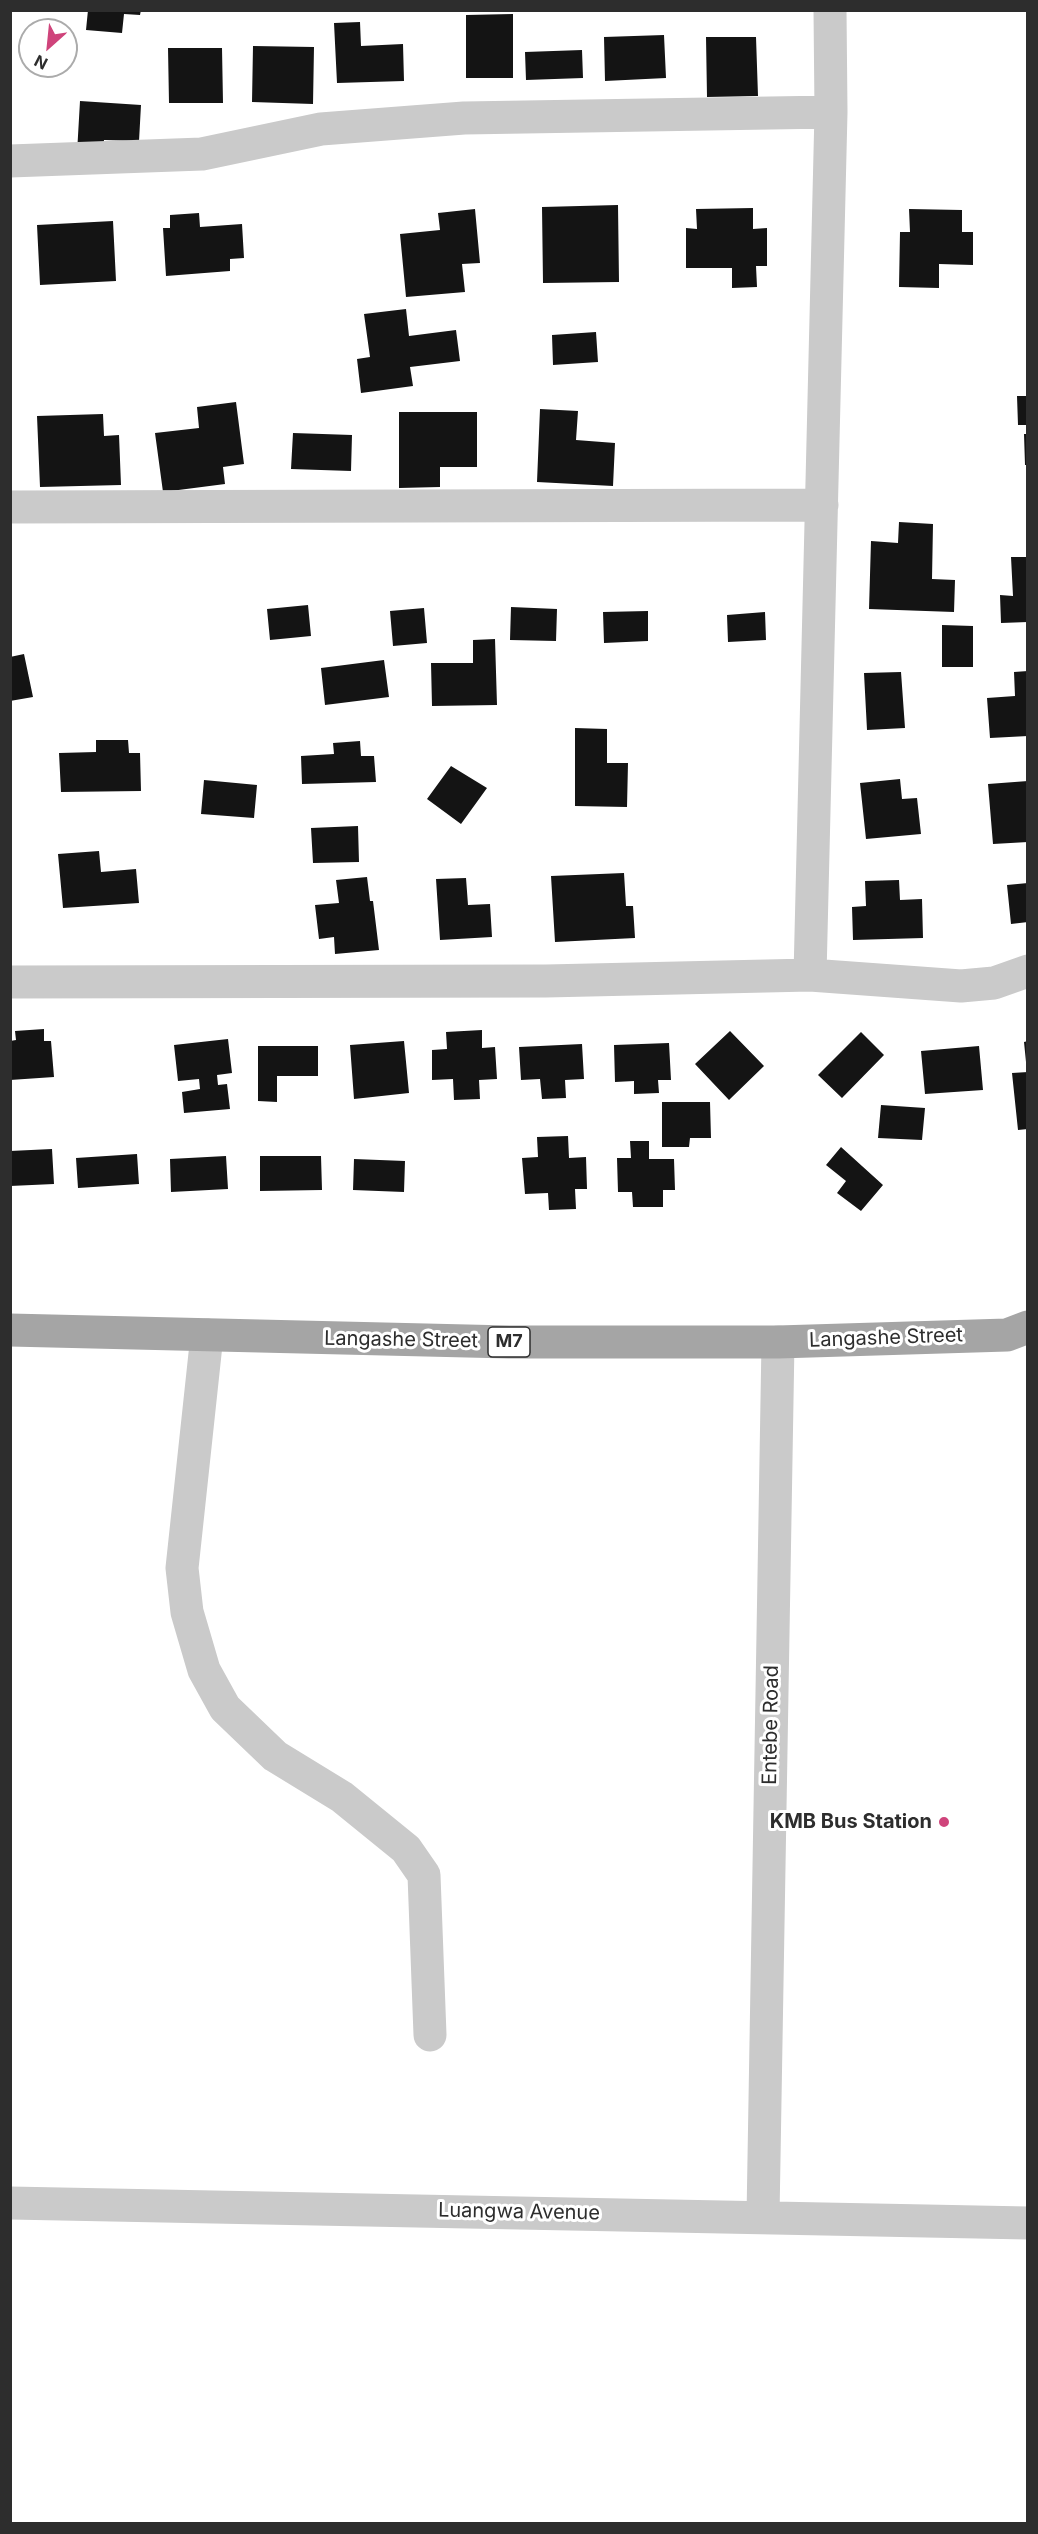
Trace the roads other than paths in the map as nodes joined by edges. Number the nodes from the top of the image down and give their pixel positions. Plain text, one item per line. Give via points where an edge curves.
1 (830, 10) edge
2 (831, 112) junction
3 (10, 161) edge
4 (822, 505) junction
5 (10, 507) edge
6 (1028, 971) edge
7 (810, 975) junction
8 (10, 982) edge
9 (10, 1330) edge
10 (1020, 1334) edge
11 (207, 1335) junction
12 (778, 1342) junction
13 (430, 2035) dead end
14 (10, 2204) edge
15 (763, 2216) junction
16 (1028, 2223) edge

1 - 2 street
2 - 3 street via 464,118 321,129 202,154
2 - 4 street
4 - 5 street
4 - 7 street
6 - 7 street via 994,983 961,986
7 - 8 street via 546,981
9 - 11 main road, Langashe Street / M7
10 - 12 main road, Langashe Street / M7
11 - 12 main road, Langashe Street / M7 via 509,1342
11 - 13 street via 182,1568 187,1612 204,1670 225,1708 275,1756 342,1797 406,1849 424,1875
12 - 15 street, Entebe Road
14 - 15 street, Luangwa Avenue
15 - 16 street, Luangwa Avenue

